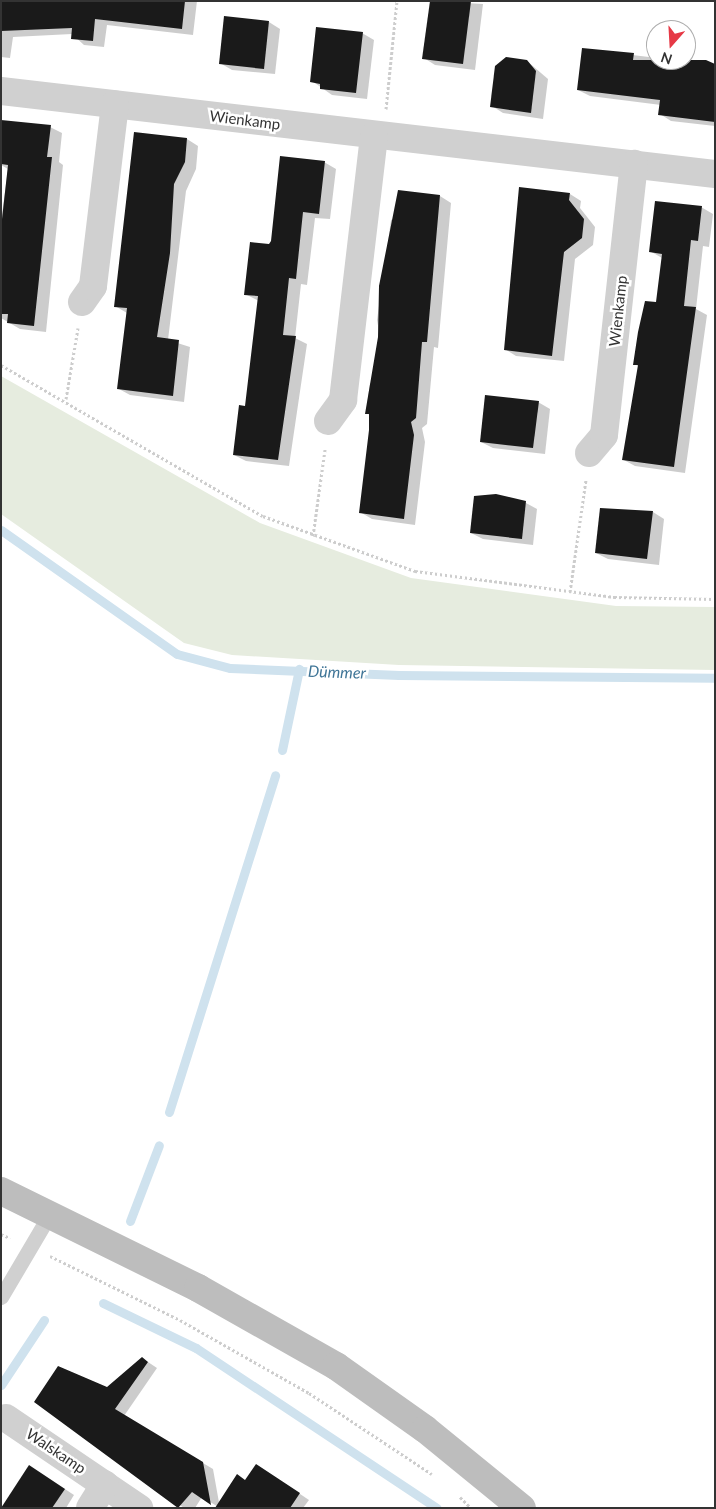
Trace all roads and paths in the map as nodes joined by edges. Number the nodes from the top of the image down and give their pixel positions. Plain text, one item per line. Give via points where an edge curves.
1 (397, 1) edge
2 (1, 91) edge
3 (115, 104) junction
4 (379, 137) junction
5 (634, 164) junction
6 (715, 174) edge
7 (82, 302) joint
8 (1, 365) edge
9 (66, 399) junction
10 (328, 421) joint
11 (589, 454) joint
12 (313, 536) junction
13 (570, 592) junction
14 (715, 599) edge
15 (1, 1191) edge
16 (51, 1212) junction
17 (1, 1234) edge
18 (33, 1248) junction
19 (1, 1297) edge
20 (6, 1418) dead end
21 (438, 1478) dead end
22 (105, 1484) junction
23 (452, 1489) dead end
24 (90, 1508) edge
25 (139, 1508) edge
26 (471, 1508) edge
27 (522, 1508) edge

1 - 4 path
2 - 3 street, Wienkamp
3 - 4 street, Wienkamp
3 - 7 street via 93,286
4 - 5 street, Wienkamp
4 - 10 street via 343,400
5 - 6 street, Wienkamp
5 - 11 street, Wienkamp via 604,435
7 - 9 path
8 - 9 path
9 - 12 path via 262,516
10 - 12 path
11 - 13 path
12 - 13 path via 415,571
13 - 14 path
15 - 16 main road
16 - 18 lane
16 - 27 main road via 336,1366 425,1429
17 - 18 path
18 - 19 lane
18 - 21 path via 180,1320 292,1384
20 - 22 street, Walskamp
22 - 24 street
22 - 25 street, Walskamp
23 - 26 path

